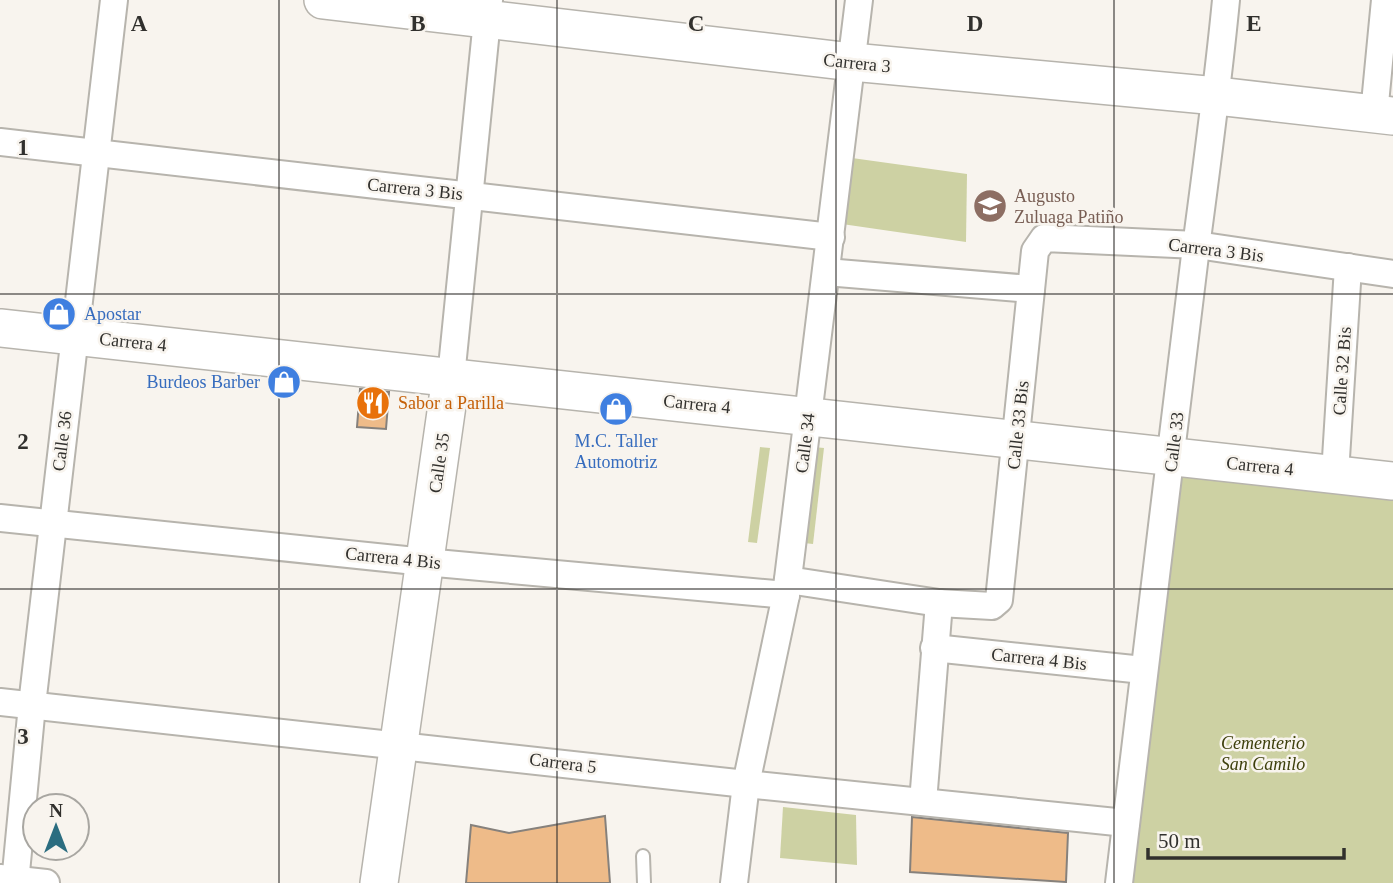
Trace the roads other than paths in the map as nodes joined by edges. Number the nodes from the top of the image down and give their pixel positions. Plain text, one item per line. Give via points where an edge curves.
1 (114, 0) edge
2 (323, 0) edge
3 (859, 0) edge
4 (1226, 0) edge
5 (1385, 0) edge
6 (488, 10) edge
7 (852, 62) junction
8 (1217, 96) junction
9 (1383, 115) edge
10 (0, 142) edge
11 (96, 153) junction
12 (469, 195) junction
13 (831, 237) junction
14 (1039, 242) joint
15 (1197, 245) junction
16 (1348, 267) junction
17 (826, 272) junction
18 (1393, 274) edge
19 (1031, 289) junction
20 (0, 328) edge
21 (75, 336) junction
22 (451, 377) junction
23 (808, 416) junction
24 (1017, 439) junction
25 (1172, 456) junction
26 (1335, 474) junction
27 (1393, 481) edge
28 (0, 518) edge
29 (53, 525) junction
30 (425, 562) junction
31 (787, 588) junction
32 (939, 603) junction
33 (934, 648) junction
34 (1143, 670) junction
35 (0, 702) edge
36 (32, 705) junction
37 (398, 744) junction
38 (746, 784) junction
39 (923, 802) junction
40 (1126, 823) junction
41 (643, 856) dead end
42 (10, 880) edge
43 (46, 883) edge
44 (379, 883) edge
45 (644, 883) edge
46 (734, 883) edge
47 (1119, 883) edge

1 - 11 street, Calle 36
2 - 6 street, Carrera 3
3 - 7 street, Calle 34
4 - 8 street, Calle 33
5 - 9 street
6 - 7 street, Carrera 3
6 - 12 street, Calle 35
7 - 8 street, Carrera 3
7 - 13 street, Calle 34
8 - 9 street, Carrera 3
8 - 15 street, Calle 33
10 - 11 street, Carrera 3 Bis
11 - 12 street, Carrera 3 Bis
11 - 21 street, Calle 36
12 - 13 street, Carrera 3 Bis
12 - 22 street, Calle 35
13 - 17 street, Calle 34
14 - 15 street, Carrera 3 Bis via 1053,237
14 - 19 street, Calle 33 Bis
15 - 16 street, Carrera 3 Bis
15 - 25 street, Calle 33
16 - 18 street, Carrera 3 Bis
16 - 26 street, Calle 32 Bis
17 - 19 street
17 - 23 street, Calle 34
19 - 24 street, Calle 33 Bis
20 - 21 street, Carrera 4
21 - 22 street, Carrera 4
21 - 29 street, Calle 36
22 - 23 street, Carrera 4
22 - 30 street, Calle 35
23 - 24 street, Carrera 4
23 - 31 street, Calle 34
24 - 25 street, Carrera 4
24 - 32 street, Calle 33 Bis via 999,600 992,606
25 - 26 street, Carrera 4
25 - 34 street, Calle 33
26 - 27 street, Carrera 4
28 - 29 street, Carrera 4 Bis
29 - 30 street, Carrera 4 Bis
29 - 36 street, Calle 36
30 - 31 street, Carrera 4 Bis
30 - 37 street, Calle 35
31 - 32 street
31 - 38 street, Calle 34
32 - 33 street
33 - 34 street, Carrera 4 Bis
33 - 39 street
34 - 40 street, Calle 33
35 - 36 street, Carrera 5
36 - 37 street, Carrera 5
36 - 42 street, Calle 36
37 - 38 street, Carrera 5
37 - 44 street, Calle 35
38 - 39 street, Carrera 5
38 - 46 street, Calle 34
39 - 40 street, Carrera 5
40 - 47 street, Calle 33
41 - 45 lane
42 - 43 street

